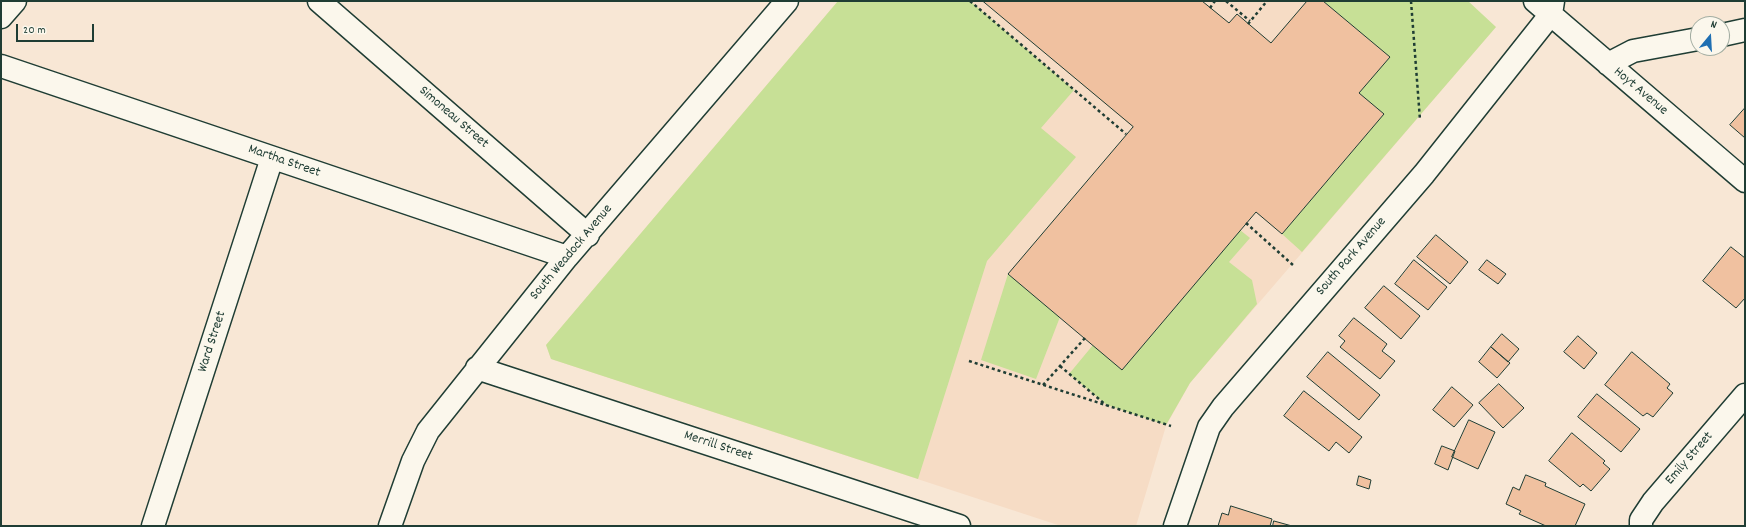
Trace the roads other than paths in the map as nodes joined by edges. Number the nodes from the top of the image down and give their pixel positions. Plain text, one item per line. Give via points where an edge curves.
1 (15, 1) edge
2 (318, 1) edge
3 (787, 1) edge
4 (1546, 5) edge
5 (1, 17) edge
6 (1745, 30) edge
7 (1730, 33) edge
8 (1690, 40) edge
9 (1608, 64) junction
10 (1, 66) edge
11 (272, 158) junction
12 (1745, 181) edge
13 (588, 235) junction
14 (568, 257) junction
15 (477, 368) junction
16 (1745, 395) edge
17 (153, 526) edge
18 (390, 526) edge
19 (959, 526) edge
20 (1175, 526) edge
21 (1641, 526) edge

1 - 5 street
2 - 13 street, Simoneau Street
3 - 13 street, South Weadock Avenue
4 - 9 street, Hoyt Avenue
4 - 20 street, South Park Avenue via 1424,174 1223,407 1209,428
6 - 7 street
8 - 9 street via 1633,51
9 - 12 street, Hoyt Avenue
10 - 11 street, Martha Street
11 - 14 street, Martha Street
11 - 17 street, Ward Street
13 - 14 street, South Weadock Avenue
14 - 15 street, South Weadock Avenue
15 - 18 street, South Weadock Avenue via 428,431 413,461
15 - 19 street, Merrill Street
16 - 21 street, Emily Street via 1653,502 1641,520

